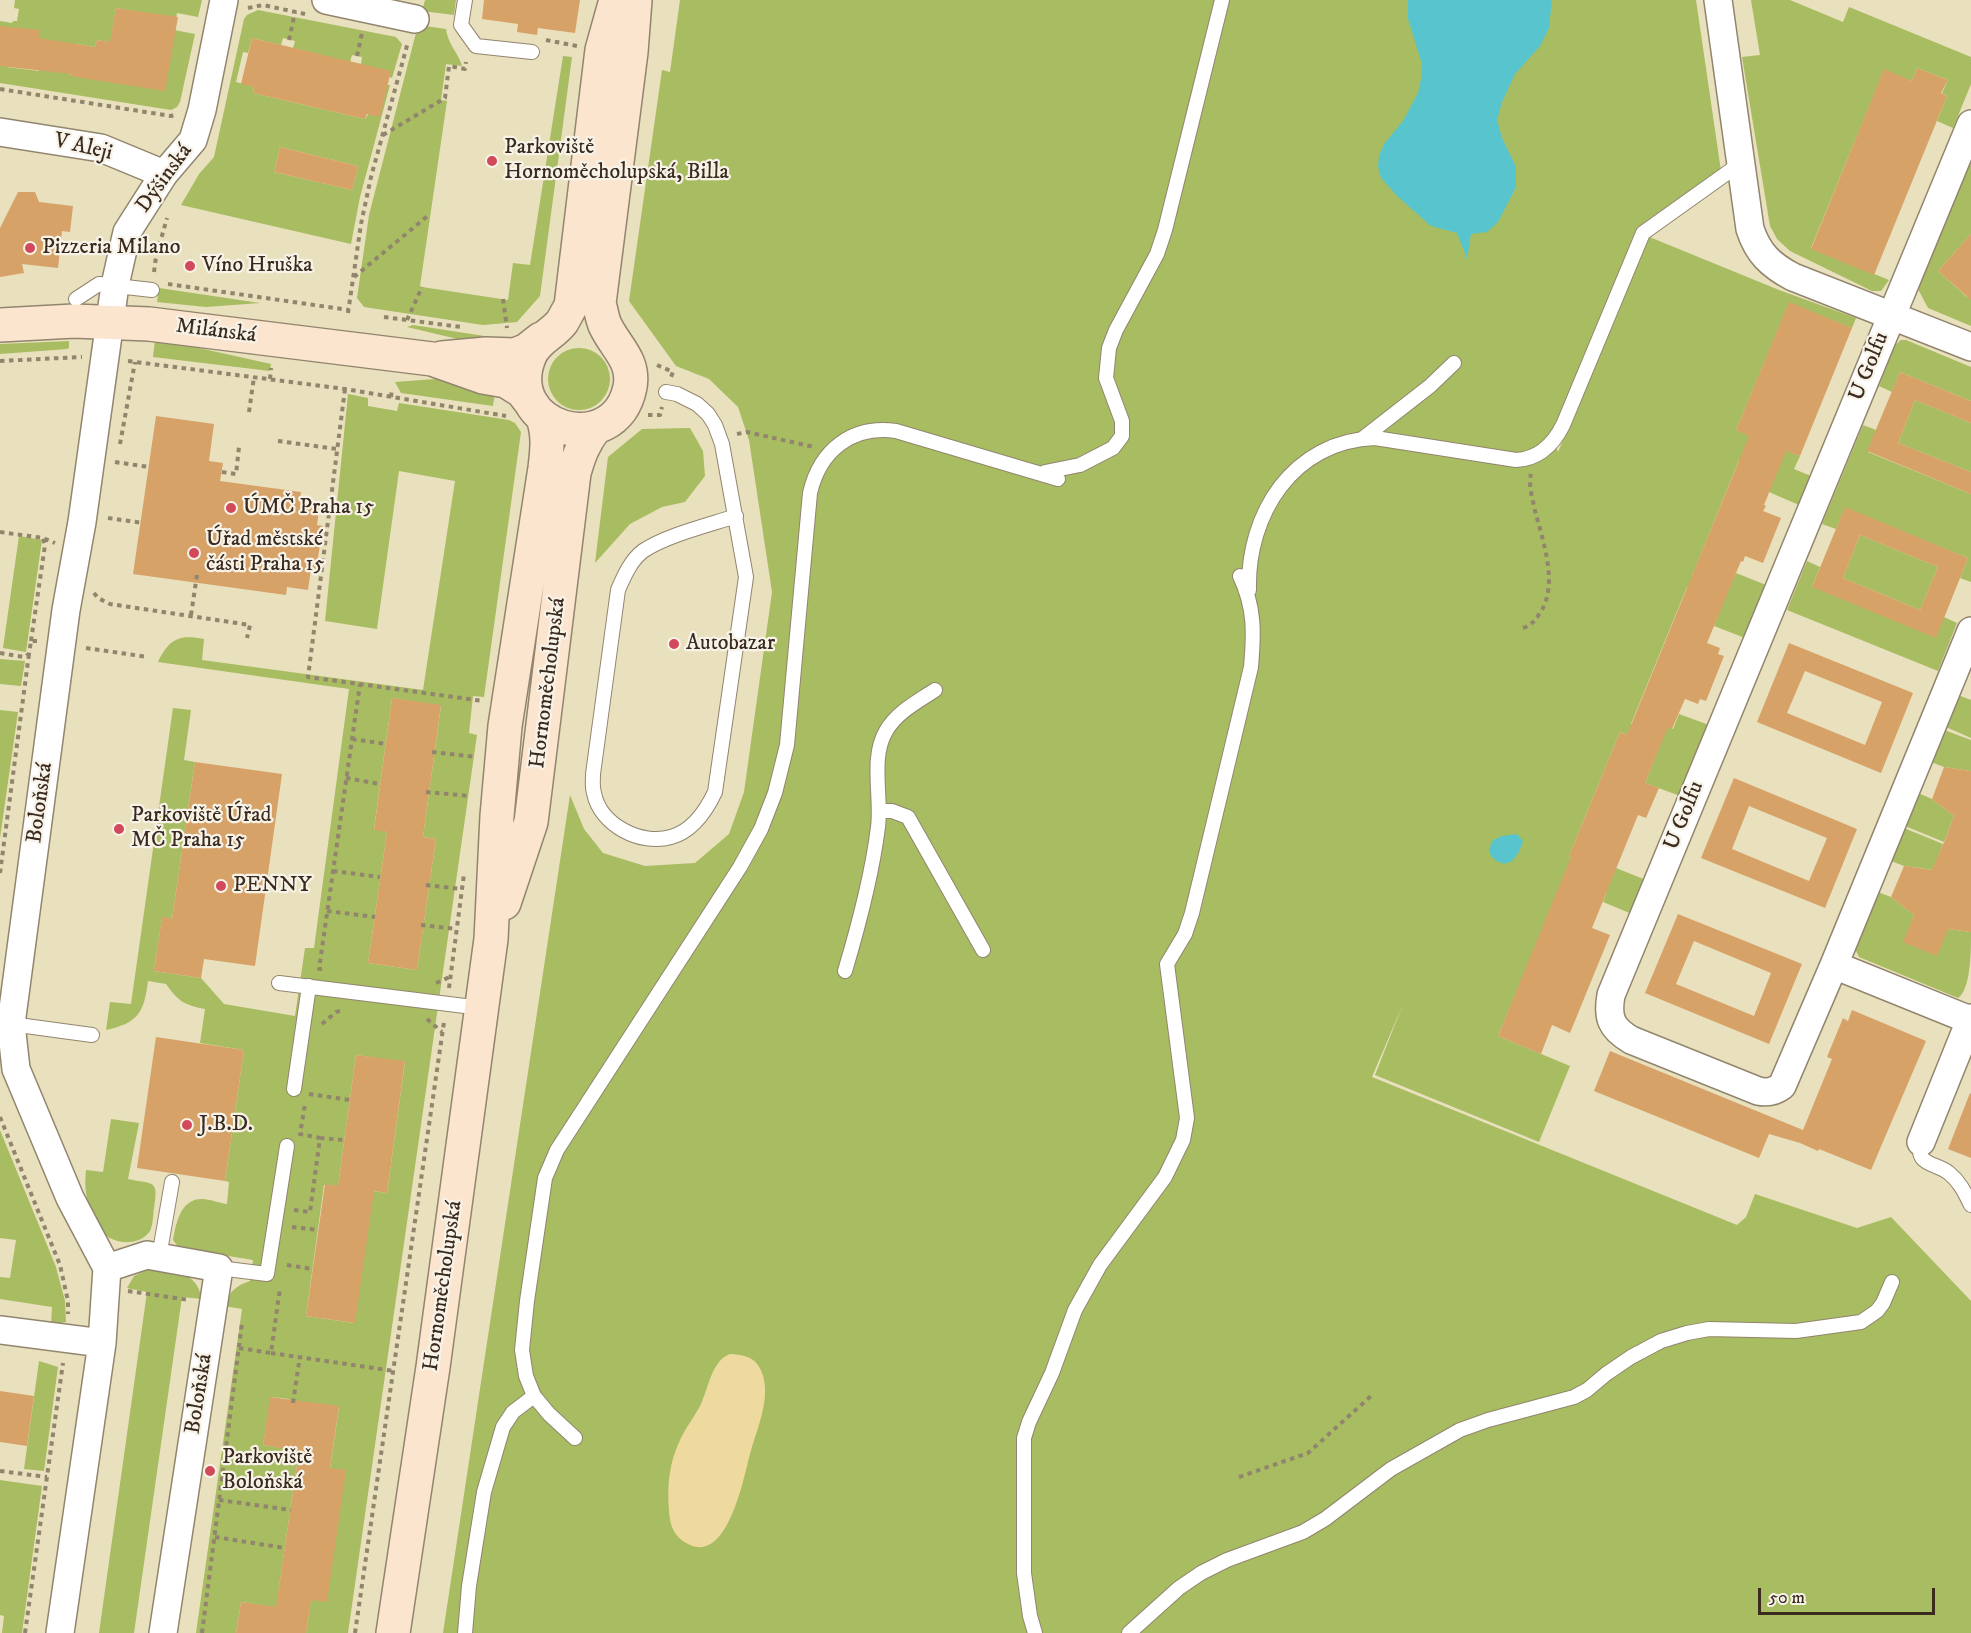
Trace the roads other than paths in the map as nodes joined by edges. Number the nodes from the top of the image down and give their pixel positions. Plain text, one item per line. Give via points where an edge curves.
1 (465, 0) edge
2 (616, 0) edge
3 (635, 0) edge
4 (1222, 0) edge
5 (1718, 0) edge
6 (235, 5) edge
7 (316, 7) edge
8 (415, 19) road end
9 (532, 52) dead end
10 (1971, 124) edge
11 (0, 132) edge
12 (1741, 164) junction
13 (164, 174) junction
14 (115, 285) junction
15 (152, 286) road end
16 (76, 299) dead end
17 (1891, 315) junction
18 (111, 321) junction
19 (0, 325) edge
20 (537, 334) junction
21 (616, 341) junction
22 (1971, 347) edge
23 (432, 359) junction
24 (1455, 363) dead end
25 (666, 392) dead end
26 (530, 413) junction
27 (596, 428) junction
28 (1362, 439) junction
29 (1033, 471) junction
30 (1058, 479) dead end
31 (736, 516) junction
32 (1240, 576) dead end
33 (1249, 596) junction
34 (1971, 631) edge
35 (935, 690) dead end
36 (880, 811) junction
37 (492, 939) junction
38 (983, 950) dead end
39 (1834, 965) junction
40 (845, 971) dead end
41 (279, 983) dead end
42 (309, 986) junction
43 (481, 1008) junction
44 (1970, 1019) edge
45 (5, 1023) edge
46 (92, 1035) dead end
47 (294, 1089) dead end
48 (1921, 1142) joint
49 (287, 1146) dead end
50 (172, 1182) dead end
51 (1971, 1205) edge
52 (159, 1257) junction
53 (219, 1268) junction
54 (106, 1278) junction
55 (1892, 1282) dead end
56 (0, 1330) edge
57 (102, 1343) junction
58 (534, 1396) junction
59 (575, 1437) dead end
60 (60, 1633) edge
61 (163, 1633) edge
62 (393, 1633) edge
63 (465, 1633) edge
64 (1035, 1633) edge
65 (1129, 1633) edge

1 - 9 lane via 461,25 476,46
2 - 20 street, Hornoměcholupská via 602,50 571,306 562,322
3 - 21 street, Hornoměcholupská via 599,303 606,326
4 - 29 lane via 1165,230 1157,254 1109,348 1106,378 1122,422 1122,436 1113,448 1080,465 1054,472
5 - 12 street, U Golfu
6 - 13 street, Dýšinská via 193,140
7 - 8 street
10 - 17 street, U Golfu
11 - 13 street, V Aleji via 101,148
12 - 17 street, U Golfu via 1750,229 1762,255 1793,277
12 - 28 lane via 1643,233 1563,425 1539,454 1524,460 1504,460 1421,444
13 - 14 street, Dýšinská via 127,232
14 - 15 lane
14 - 16 lane via 99,284
14 - 18 street, Dýšinská
17 - 22 street, U Golfu
17 - 39 street, U Golfu via 1611,995 1611,1022 1631,1040 1766,1093 1777,1090 1786,1079
18 - 19 street, Milánská
18 - 23 street, Milánská
18 - 45 street, Boloňská
20 - 21 street via 570,325 587,325
20 - 23 street, Milánská via 527,350 515,355
20 - 26 street, Hornoměcholupská via 525,370
21 - 27 street, Hornoměcholupská via 626,354 630,387 624,404
23 - 26 street, Milánská via 506,381 522,391
24 - 28 lane
25 - 31 lane via 688,398 708,414 720,436
26 - 27 street via 559,427 577,431
26 - 37 street, Hornoměcholupská via 547,428 545,468 505,726
27 - 37 street, Hornoměcholupská via 585,439 574,473 531,822
28 - 33 lane via 1316,455 1275,494 1255,539
29 - 30 lane
29 - 58 lane via 881,429 866,431 840,444 829,453 814,479 787,745 775,793 740,867 557,1150 545,1178 522,1350
31 - 31 lane via 746,577 715,792 706,811 672,837 652,840 634,836 615,825 594,794 593,774 618,590 626,570 642,552
32 - 33 lane
33 - 64 lane via 1253,637 1245,699 1192,914 1167,964 1186,1101 1183,1140 1166,1177 1085,1290 1024,1438 1024,1573
34 - 39 street, U Golfu
35 - 36 lane via 894,718 885,732 879,747
36 - 38 lane via 908,817
36 - 40 lane via 861,916
37 - 43 street, Hornoměcholupská
39 - 44 street
41 - 42 lane
42 - 43 lane
42 - 47 lane
43 - 62 street, Hornoměcholupská
44 - 48 street
45 - 46 lane
45 - 54 street, Boloňská via 16,1069
48 - 51 lane via 1922,1158 1961,1185
49 - 53 lane via 267,1274
50 - 52 lane
52 - 53 street
52 - 54 street via 147,1255
53 - 61 street, Boloňská
54 - 57 street
55 - 65 lane via 1876,1311 1861,1322 1796,1331 1709,1329 1687,1333 1631,1357 1574,1397 1460,1430 1391,1469 1303,1532 1201,1573
56 - 57 street
57 - 60 street
58 - 59 lane
58 - 63 lane via 513,1412 503,1427 484,1492

